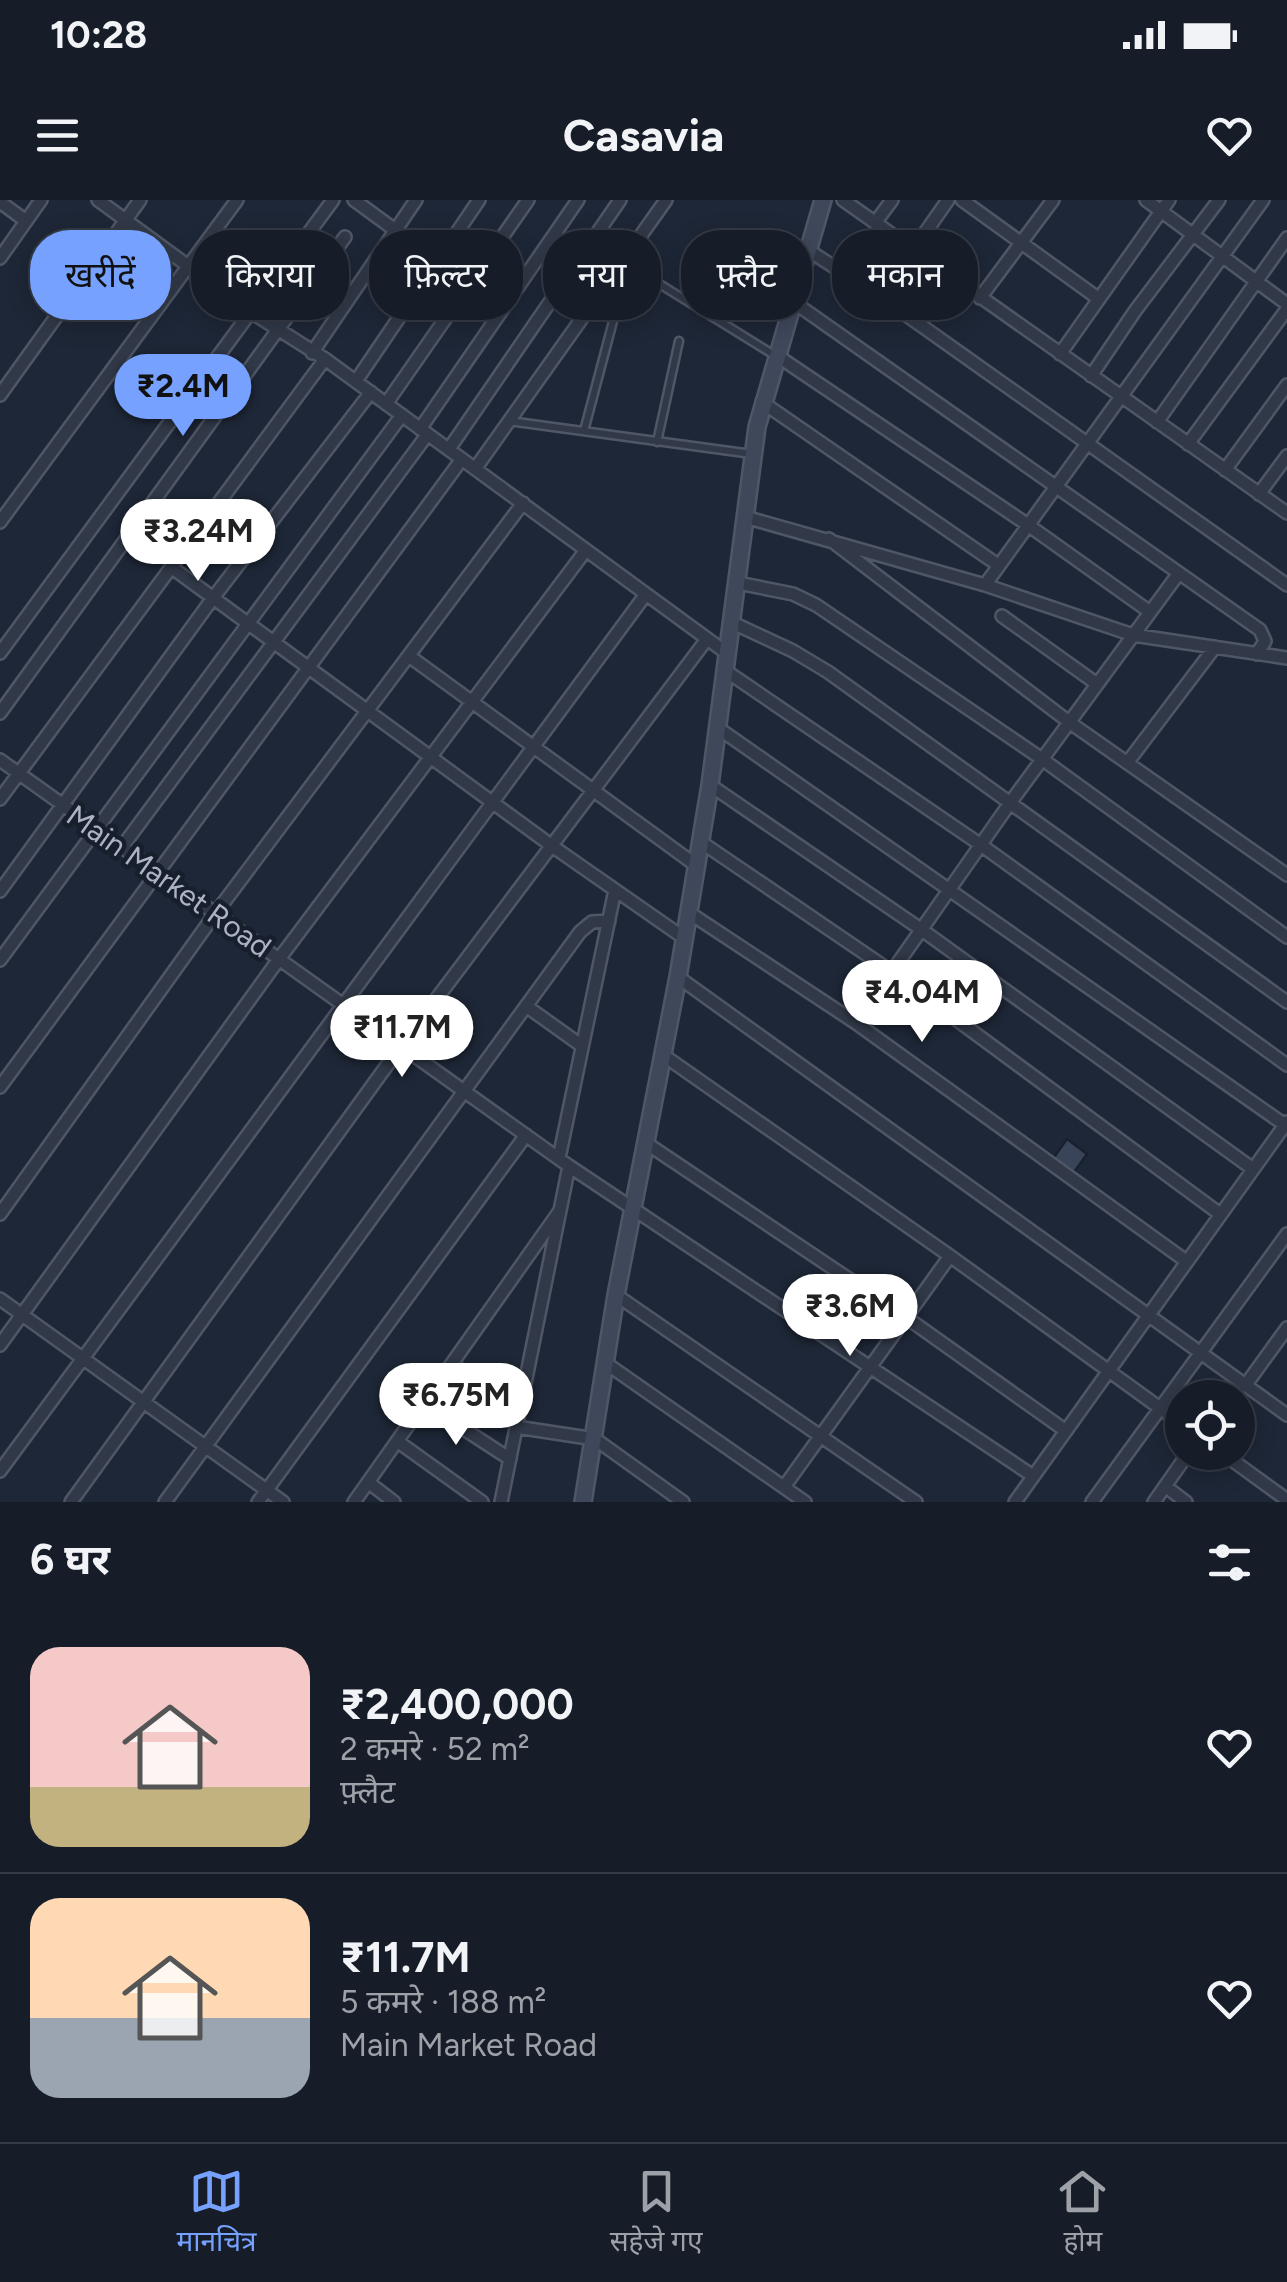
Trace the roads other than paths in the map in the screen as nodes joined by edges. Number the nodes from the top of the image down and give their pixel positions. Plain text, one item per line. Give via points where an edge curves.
1 (41, 200) edge
2 (98, 200) edge
3 (140, 200) edge
4 (238, 200) edge
5 (334, 200) edge
6 (354, 200) edge
7 (416, 200) edge
8 (479, 200) edge
9 (528, 200) edge
10 (578, 200) edge
11 (620, 200) edge
12 (666, 200) edge
13 (823, 200) edge
14 (892, 200) edge
15 (948, 200) edge
16 (962, 200) edge
17 (1053, 200) edge
18 (1146, 200) edge
19 (1219, 200) edge
20 (1263, 200) edge
21 (0, 202) edge
22 (851, 202) edge
23 (1165, 206) edge
24 (126, 220) junction
25 (26, 221) junction
26 (875, 223) junction
27 (312, 230) edge
28 (395, 230) joint
29 (644, 230) edge
30 (885, 230) edge
31 (927, 230) edge
32 (1194, 235) junction
33 (812, 237) edge
34 (1287, 238) edge
35 (1022, 244) junction
36 (812, 253) edge
37 (1222, 256) junction
38 (0, 258) edge
39 (188, 265) junction
40 (191, 267) edge
41 (369, 269) edge
42 (1256, 281) junction
43 (661, 285) edge
44 (980, 298) joint
45 (1098, 299) junction
46 (1287, 306) edge
47 (812, 315) edge
48 (245, 320) edge
49 (263, 320) edge
50 (285, 320) edge
51 (579, 320) edge
52 (613, 320) edge
53 (786, 320) edge
54 (278, 330) junction
55 (679, 341) dead end
56 (312, 353) junction
57 (1060, 354) junction
58 (776, 356) junction
59 (325, 358) junction
60 (1090, 376) junction
61 (356, 381) junction
62 (1287, 384) edge
63 (371, 392) junction
64 (0, 394) edge
65 (1121, 397) junction
66 (762, 402) junction
67 (386, 404) junction
68 (402, 415) junction
69 (508, 420) junction
70 (1156, 422) junction
71 (584, 431) junction
72 (424, 432) junction
73 (657, 442) junction
74 (1088, 443) junction
75 (1188, 444) junction
76 (449, 450) junction
77 (752, 454) junction
78 (1287, 456) edge
79 (462, 459) junction
80 (475, 469) junction
81 (1225, 470) junction
82 (1056, 487) junction
83 (1259, 494) junction
84 (522, 504) junction
85 (1287, 513) edge
86 (745, 517) junction
87 (0, 522) edge
88 (1028, 525) junction
89 (829, 539) junction
90 (586, 550) junction
91 (998, 565) junction
92 (171, 567) junction
93 (1179, 573) junction
94 (738, 583) junction
95 (986, 585) junction
96 (1287, 585) edge
97 (646, 594) junction
98 (213, 598) junction
99 (1150, 612) junction
100 (1002, 616) dead end
101 (248, 623) junction
102 (732, 623) junction
103 (1133, 635) junction
104 (707, 639) junction
105 (272, 641) junction
106 (1214, 647) junction
107 (0, 653) edge
108 (1257, 654) junction
109 (408, 656) junction
110 (1287, 658) edge
111 (727, 662) junction
112 (308, 667) junction
113 (1097, 684) junction
114 (472, 702) junction
115 (367, 711) junction
116 (0, 712) edge
117 (1069, 722) junction
118 (718, 728) junction
119 (533, 746) junction
120 (431, 757) junction
121 (1042, 759) junction
122 (0, 760) edge
123 (1127, 763) junction
124 (18, 774) junction
125 (710, 784) junction
126 (593, 790) junction
127 (0, 799) edge
128 (492, 802) junction
129 (1010, 804) junction
130 (62, 805) junction
131 (96, 829) junction
132 (701, 842) junction
133 (981, 845) junction
134 (552, 846) junction
135 (122, 847) junction
136 (697, 866) junction
137 (157, 872) junction
138 (1287, 875) edge
139 (615, 890) junction
140 (951, 890) junction
141 (0, 891) edge
142 (688, 912) junction
143 (215, 914) junction
144 (609, 921) junction
145 (922, 930) junction
146 (1287, 937) edge
147 (684, 938) junction
148 (279, 959) junction
149 (0, 960) edge
150 (892, 972) junction
151 (678, 976) junction
152 (1287, 1002) edge
153 (342, 1004) junction
154 (526, 1006) junction
155 (856, 1024) junction
156 (401, 1046) junction
157 (582, 1046) junction
158 (663, 1055) junction
159 (1287, 1065) edge
160 (0, 1087) edge
161 (463, 1090) junction
162 (1286, 1124) edge
163 (526, 1135) junction
164 (646, 1143) junction
165 (564, 1162) junction
166 (1253, 1169) junction
167 (633, 1209) junction
168 (559, 1212) junction
169 (0, 1214) edge
170 (1220, 1214) junction
171 (1287, 1234) edge
172 (950, 1256) junction
173 (1186, 1260) junction
174 (616, 1295) junction
175 (0, 1298) edge
176 (22, 1314) junction
177 (1148, 1316) junction
178 (906, 1318) junction
179 (1287, 1328) edge
180 (0, 1345) edge
181 (1200, 1354) junction
182 (83, 1359) junction
183 (452, 1364) junction
184 (607, 1364) junction
185 (870, 1367) junction
186 (1108, 1371) junction
187 (1237, 1380) edge
188 (1249, 1380) edge
189 (1255, 1393) edge
190 (143, 1402) junction
191 (424, 1403) junction
192 (1160, 1408) junction
193 (520, 1411) junction
194 (1165, 1412) edge
195 (1287, 1416) edge
196 (516, 1427) junction
197 (1066, 1431) junction
198 (821, 1434) junction
199 (595, 1440) junction
200 (397, 1441) junction
201 (205, 1446) junction
202 (510, 1459) junction
203 (1176, 1470) edge
204 (1246, 1470) edge
205 (0, 1471) edge
206 (1033, 1476) junction
207 (368, 1482) junction
208 (1165, 1486) junction
209 (784, 1487) junction
210 (267, 1490) junction
211 (1287, 1500) edge
212 (71, 1502) edge
213 (165, 1502) edge
214 (258, 1502) edge
215 (283, 1502) edge
216 (354, 1502) edge
217 (394, 1502) edge
218 (482, 1502) edge
219 (501, 1502) edge
220 (583, 1502) edge
221 (683, 1502) edge
222 (806, 1502) edge
223 (916, 1502) edge
224 (1015, 1502) edge
225 (1092, 1502) edge
226 (1154, 1502) edge
227 (1186, 1502) edge

1 - 25 street
2 - 24 street
3 - 24 street
4 - 39 street
5 - 27 street
6 - 28 street
7 - 28 street
8 - 61 street
9 - 67 street
10 - 72 street
11 - 76 street
12 - 29 street
13 - 33 street
14 - 26 street
15 - 31 street
16 - 35 street
17 - 35 street
18 - 23 street
19 - 32 street
20 - 37 street
21 - 25 street
22 - 26 street
23 - 32 street
23 - 45 street
24 - 39 street
24 - 64 street
25 - 38 street
26 - 30 street
32 - 37 street
32 - 60 street
34 - 42 street
35 - 44 street
35 - 45 street
36 - 74 street
37 - 42 street
37 - 65 street
39 - 40 street
39 - 87 street
41 - 56 street
42 - 46 street
42 - 70 street
43 - 58 lane
44 - 57 street
45 - 57 street
46 - 75 street
47 - 82 street
48 - 107 street
49 - 54 street
50 - 54 street
51 - 69 street
52 - 71 lane
53 - 58 street
54 - 56 street
54 - 116 street
55 - 73 lane
56 - 59 street
57 - 60 street
58 - 66 street
58 - 88 street
59 - 61 street
59 - 92 street
60 - 65 street
61 - 63 street
62 - 81 street
63 - 67 street
63 - 98 street
65 - 70 street
65 - 74 street
66 - 77 street
66 - 91 street
67 - 68 street
68 - 72 street
68 - 101 street
69 - 71 lane
69 - 80 street
70 - 75 street
71 - 73 lane
72 - 76 street
72 - 105 street
73 - 77 lane
74 - 82 street
74 - 96 street
75 - 81 street
76 - 79 street
77 - 86 street
78 - 83 street
79 - 80 street
79 - 112 street
80 - 84 street
81 - 83 street
82 - 88 street
82 - 93 street
83 - 85 street
84 - 90 street
84 - 109 street
86 - 89 street
86 - 94 street
88 - 91 street
88 - 99 street
89 - 95 street
89 - 117 street
90 - 97 street
90 - 114 street
91 - 95 street
92 - 98 street
92 - 124 street
93 - 99 street
93 - 108 street via 1260,630 1265,642
94 - 102 street
94 - 121 street via 816,605
95 - 103 street
97 - 104 street
97 - 119 street
98 - 101 street
98 - 130 street
99 - 103 street
100 - 113 street
101 - 105 street
101 - 131 street
102 - 111 street
102 - 129 street via 828,672
103 - 106 street
103 - 113 street
104 - 111 street
104 - 126 street
105 - 112 street
105 - 135 street
106 - 108 street
106 - 123 street
108 - 110 street
109 - 114 street
109 - 115 street
111 - 118 street
111 - 133 street
112 - 115 street
112 - 137 street
113 - 117 street
114 - 119 street
114 - 120 street
115 - 120 street
115 - 143 street
117 - 121 street
117 - 123 street
118 - 125 street
118 - 140 street
119 - 126 street
119 - 128 street
120 - 128 street
120 - 148 street
121 - 129 street
121 - 146 street
122 - 124 street, Main Market Road
123 - 138 street
124 - 127 street
124 - 130 street, Main Market Road
125 - 132 street
125 - 145 street
126 - 134 street
126 - 136 street
128 - 134 street
128 - 153 street
129 - 133 street
129 - 152 street
130 - 131 street, Main Market Road
130 - 141 street
131 - 135 street, Main Market Road
131 - 149 street
132 - 136 street
132 - 150 street
133 - 140 street
133 - 159 street
134 - 139 street
134 - 156 street
135 - 137 street, Main Market Road
136 - 142 street
137 - 143 street, Main Market Road
137 - 160 street
139 - 144 street
139 - 147 street
140 - 145 street
140 - 162 street
142 - 147 street
142 - 155 street
143 - 148 street, Main Market Road
143 - 169 street
144 - 154 street via 587,925
144 - 157 street
145 - 150 street
145 - 166 street
147 - 151 street
148 - 153 street, Main Market Road
148 - 176 street
150 - 155 street
150 - 170 street
151 - 158 street
151 - 177 street
153 - 156 street, Main Market Road
153 - 182 street
154 - 157 street
154 - 161 street
155 - 173 street
156 - 161 street, Main Market Road
156 - 190 street
157 - 165 street
158 - 164 street
158 - 172 street
161 - 163 street, Main Market Road
161 - 201 street
162 - 166 street
163 - 165 street, Main Market Road
163 - 210 street
164 - 167 street
164 - 178 street
165 - 167 street, Main Market Road
165 - 168 street
166 - 170 street
167 - 174 street
167 - 185 street, Main Market Road
168 - 183 street
168 - 193 street
170 - 173 street
171 - 181 street
172 - 178 street
172 - 186 street
173 - 177 street
174 - 184 street
174 - 198 street
175 - 176 street
176 - 180 street
176 - 182 street
177 - 181 street
177 - 186 street
178 - 185 street
178 - 197 street
179 - 188 street
181 - 187 street
181 - 192 street
182 - 190 street
182 - 205 street
183 - 191 street
183 - 193 street
184 - 199 street
184 - 209 street
185 - 198 street
185 - 206 street, Main Market Road
186 - 192 street
186 - 197 street
189 - 195 street
190 - 201 street
190 - 212 street
191 - 200 street
191 - 202 street
192 - 194 street
192 - 225 street
193 - 196 street
196 - 199 street
196 - 202 street
197 - 206 street
198 - 209 street
198 - 223 street
199 - 220 street
199 - 221 street
200 - 207 street
200 - 218 street
201 - 210 street
201 - 213 street
202 - 219 street
203 - 208 street
204 - 211 street
206 - 224 street
207 - 216 street
207 - 217 street
208 - 226 street
208 - 227 street
209 - 222 street
210 - 214 street
210 - 215 street

